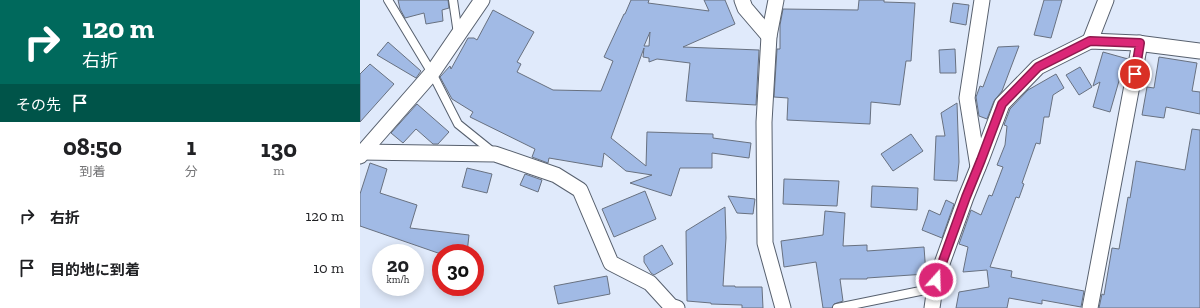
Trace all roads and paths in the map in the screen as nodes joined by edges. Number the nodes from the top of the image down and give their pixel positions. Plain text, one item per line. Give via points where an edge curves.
1 (388, 0) edge
2 (453, 0) edge
3 (482, 0) edge
4 (742, 0) edge
5 (776, 0) edge
6 (982, 0) edge
7 (1106, 0) edge
8 (458, 35) junction
9 (768, 36) junction
10 (1090, 41) junction
11 (1140, 43) junction
12 (1200, 51) edge
13 (432, 73) junction
14 (360, 154) edge
15 (495, 154) junction
16 (978, 168) junction
17 (935, 288) junction
18 (677, 308) edge
19 (783, 308) edge
20 (836, 308) edge
21 (932, 308) edge
22 (1090, 308) edge

1 - 13 lane
2 - 8 lane
3 - 8 street
4 - 9 street via 745,8
5 - 9 street
6 - 16 street via 967,98
7 - 10 street
8 - 13 street
9 - 19 street via 764,122 765,243
10 - 11 street
10 - 16 street via 1038,67 1002,104
11 - 12 street
11 - 22 street
13 - 14 street
13 - 15 lane via 458,124
14 - 15 street
15 - 18 street via 556,174 580,190 611,263 650,283 671,306
16 - 17 street
17 - 20 lane
17 - 21 street

